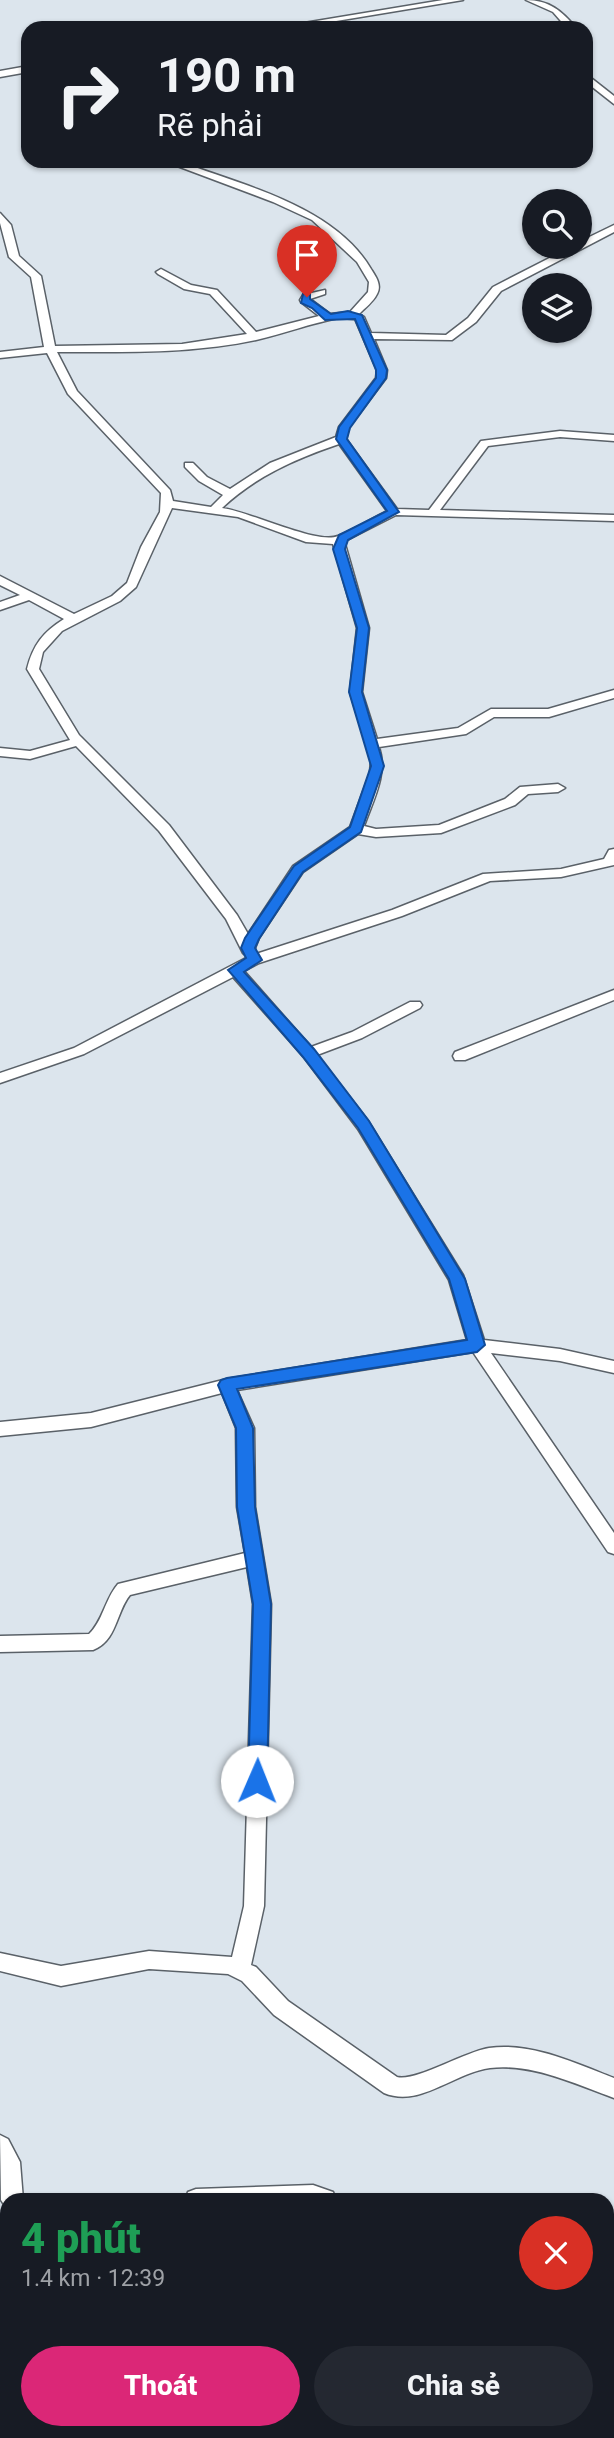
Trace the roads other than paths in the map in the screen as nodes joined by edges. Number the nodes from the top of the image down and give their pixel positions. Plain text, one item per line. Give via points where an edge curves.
1 (459, 0) edge
2 (530, 0) edge
3 (383, 10) junction
4 (319, 21) edge
5 (376, 21) edge
6 (566, 21) edge
7 (21, 70) edge
8 (0, 74) edge
9 (593, 83) edge
10 (614, 101) edge
11 (188, 168) edge
12 (0, 216) edge
13 (614, 228) edge
14 (592, 239) edge
15 (554, 259) edge
16 (161, 272) dead end
17 (321, 292) dead end
18 (354, 314) junction
19 (329, 318) junction
20 (367, 336) junction
21 (255, 337) junction
22 (50, 349) junction
23 (0, 355) edge
24 (614, 438) edge
25 (341, 439) junction
26 (189, 465) dead end
27 (230, 494) junction
28 (169, 504) junction
29 (215, 509) junction
30 (394, 512) junction
31 (433, 513) junction
32 (614, 518) edge
33 (340, 541) junction
34 (0, 580) edge
35 (30, 596) junction
36 (0, 606) edge
37 (73, 619) junction
38 (614, 694) edge
39 (78, 741) junction
40 (372, 744) junction
41 (0, 752) edge
42 (558, 788) dead end
43 (356, 829) junction
44 (614, 853) edge
45 (251, 954) junction
46 (235, 970) junction
47 (614, 995) edge
48 (415, 1005) dead end
49 (308, 1053) junction
50 (460, 1056) dead end
51 (0, 1078) edge
52 (477, 1345) junction
53 (614, 1367) edge
54 (227, 1385) junction
55 (0, 1429) edge
56 (614, 1547) edge
57 (255, 1558) junction
58 (0, 1644) edge
59 (0, 1962) edge
60 (240, 1968) junction
61 (614, 2088) edge
62 (0, 2146) edge
63 (11, 2193) edge

1 - 3 street
2 - 6 street via 556,10
3 - 4 street
3 - 5 street
7 - 8 street
9 - 10 street
11 - 18 street via 316,218 360,260 374,282 373,293
12 - 22 street via 14,257 36,276
13 - 14 street
15 - 20 street via 492,293 472,320 448,338
16 - 21 street via 188,288 213,292
17 - 19 street via 305,300
18 - 19 street
18 - 20 street
19 - 21 street
20 - 25 street via 380,363 381,378 344,427
21 - 22 street via 194,345
22 - 23 street
22 - 28 street via 72,392 162,486
24 - 31 street via 560,434 485,443
25 - 27 street via 272,464
25 - 30 street
26 - 27 street
27 - 29 street
28 - 29 street
28 - 37 street via 129,589
29 - 33 street via 310,540
30 - 31 street
30 - 33 street
31 - 32 street
33 - 40 street via 363,628 356,692
34 - 35 street
35 - 36 street
35 - 37 street
37 - 39 street via 44,642 33,668
38 - 40 street via 549,713 491,713 462,731
39 - 41 street via 30,755
39 - 45 street via 164,828 232,918
40 - 43 street via 376,773
42 - 43 street via 525,790 510,802 441,828 376,833
43 - 45 street via 298,869
44 - 45 street via 609,862 561,873 488,877 397,913
45 - 46 street
46 - 49 street
46 - 51 street via 79,1051
47 - 50 street
48 - 49 street via 357,1035
49 - 52 street via 363,1125 457,1279
52 - 53 street via 560,1354
52 - 54 street
52 - 56 street
54 - 55 street via 91,1420
54 - 57 street via 245,1428 246,1507
57 - 58 street via 124,1589 100,1638 93,1642
57 - 60 street via 262,1604 254,1896
59 - 60 street via 61,1976 149,1960
60 - 61 street via 281,2008 391,2086 412,2087 471,2062 516,2057
62 - 63 street via 9,2162

